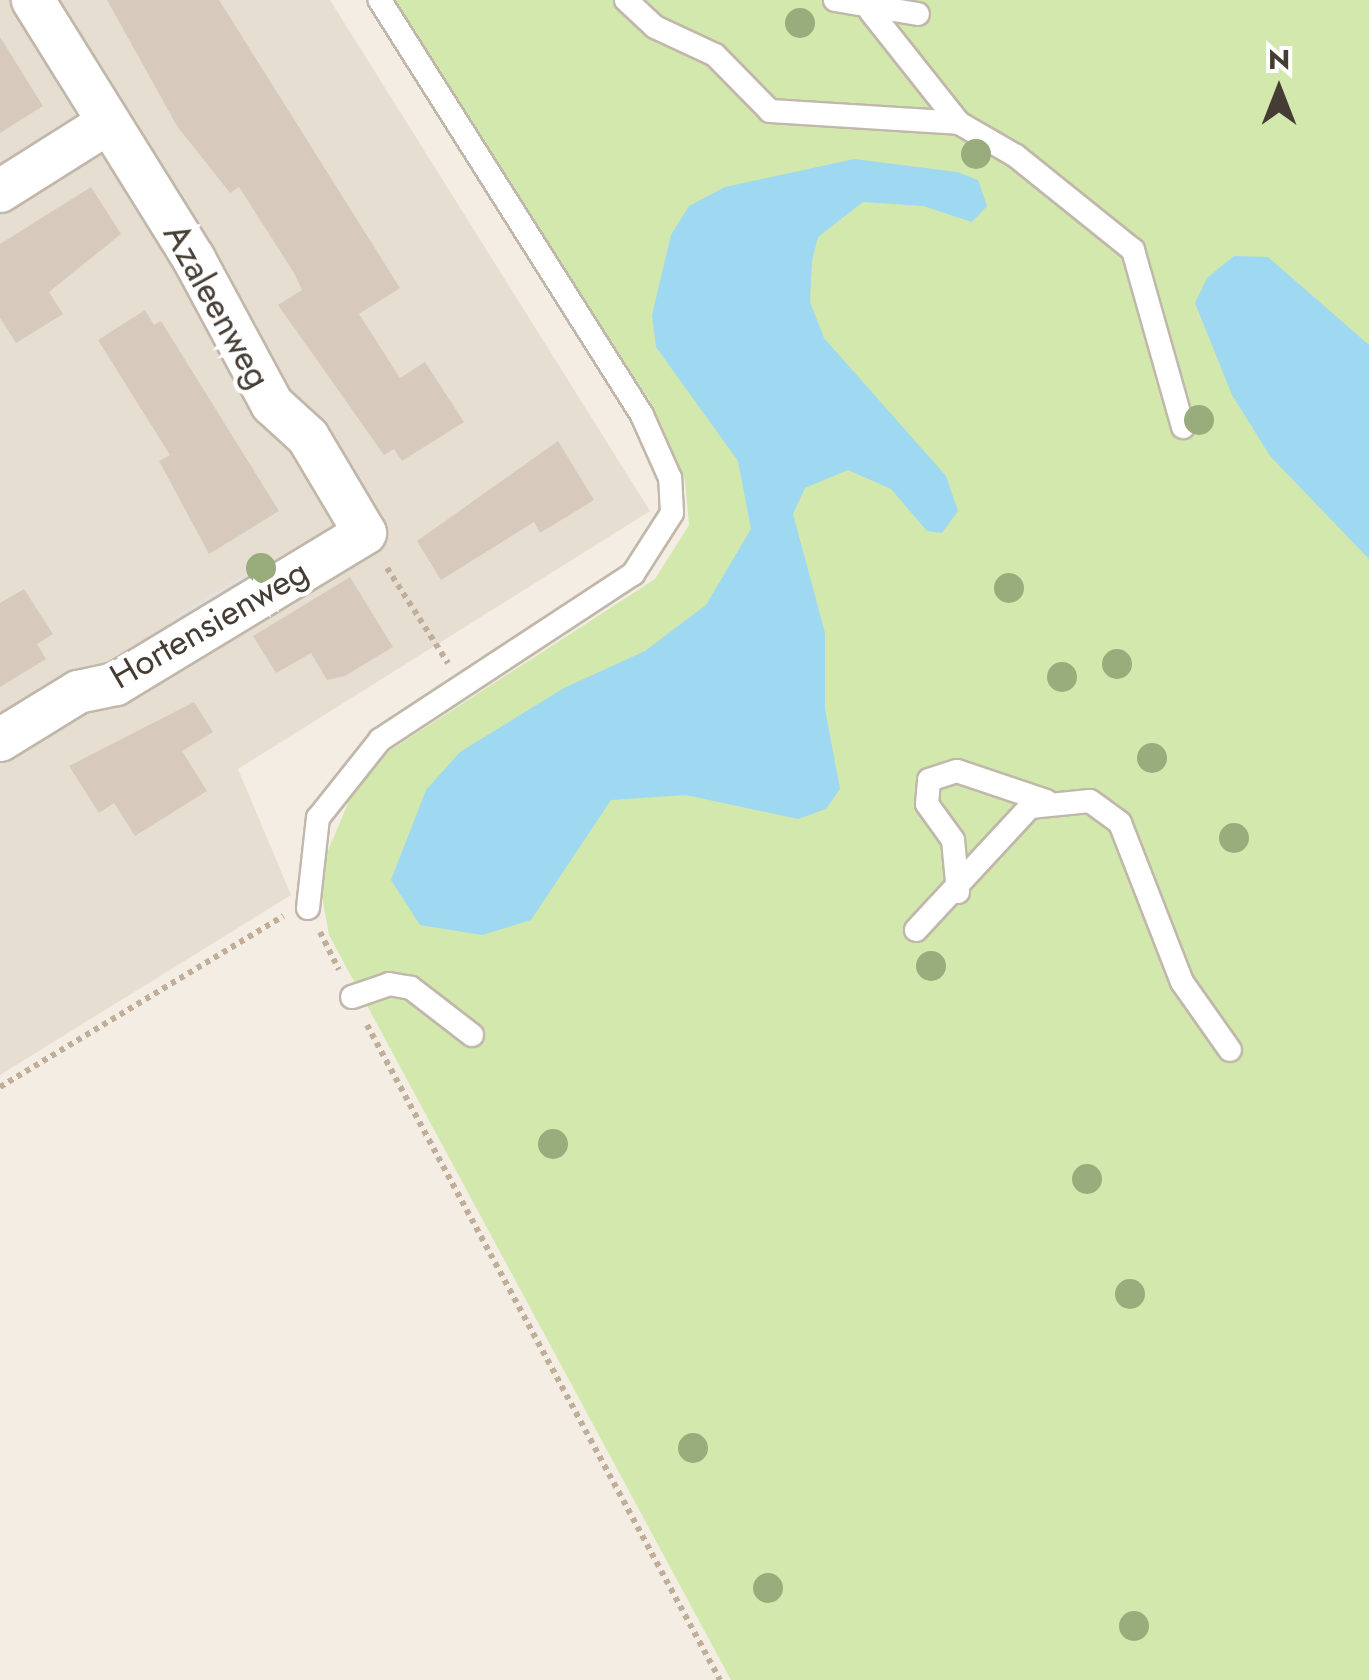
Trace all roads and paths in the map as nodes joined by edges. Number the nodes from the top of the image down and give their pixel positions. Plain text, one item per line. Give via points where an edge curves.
1 (33, 0) edge
2 (380, 0) edge
3 (626, 0) edge
4 (835, 0) edge
5 (872, 12) junction
6 (918, 14) dead end
7 (108, 123) junction
8 (959, 123) junction
9 (0, 191) edge
10 (1183, 427) dead end
11 (365, 533) junction
12 (461, 684) junction
13 (0, 740) edge
14 (1046, 801) junction
15 (958, 892) junction
16 (308, 908) junction
17 (916, 930) dead end
18 (352, 997) junction
19 (472, 1035) dead end
20 (1230, 1050) dead end
21 (0, 1087) edge
22 (720, 1680) edge

1 - 7 street, Azaleenweg
2 - 12 lane via 642,415 670,478 672,513 634,574
3 - 8 lane via 655,26 716,55 770,111
4 - 5 lane
5 - 6 lane
5 - 8 lane
7 - 9 street
7 - 11 street, Azaleenweg via 272,404 308,437
8 - 10 lane via 1132,250
11 - 12 path
11 - 13 street, Hortensienweg via 116,684 78,692
12 - 16 lane via 380,740 318,818
14 - 15 lane via 1013,820
14 - 15 lane via 957,771 929,780 927,804 953,840
14 - 20 lane via 1090,801 1120,823 1182,982
15 - 17 lane
16 - 18 path
16 - 21 path via 274,919
18 - 19 lane via 390,984 411,988
18 - 22 path

